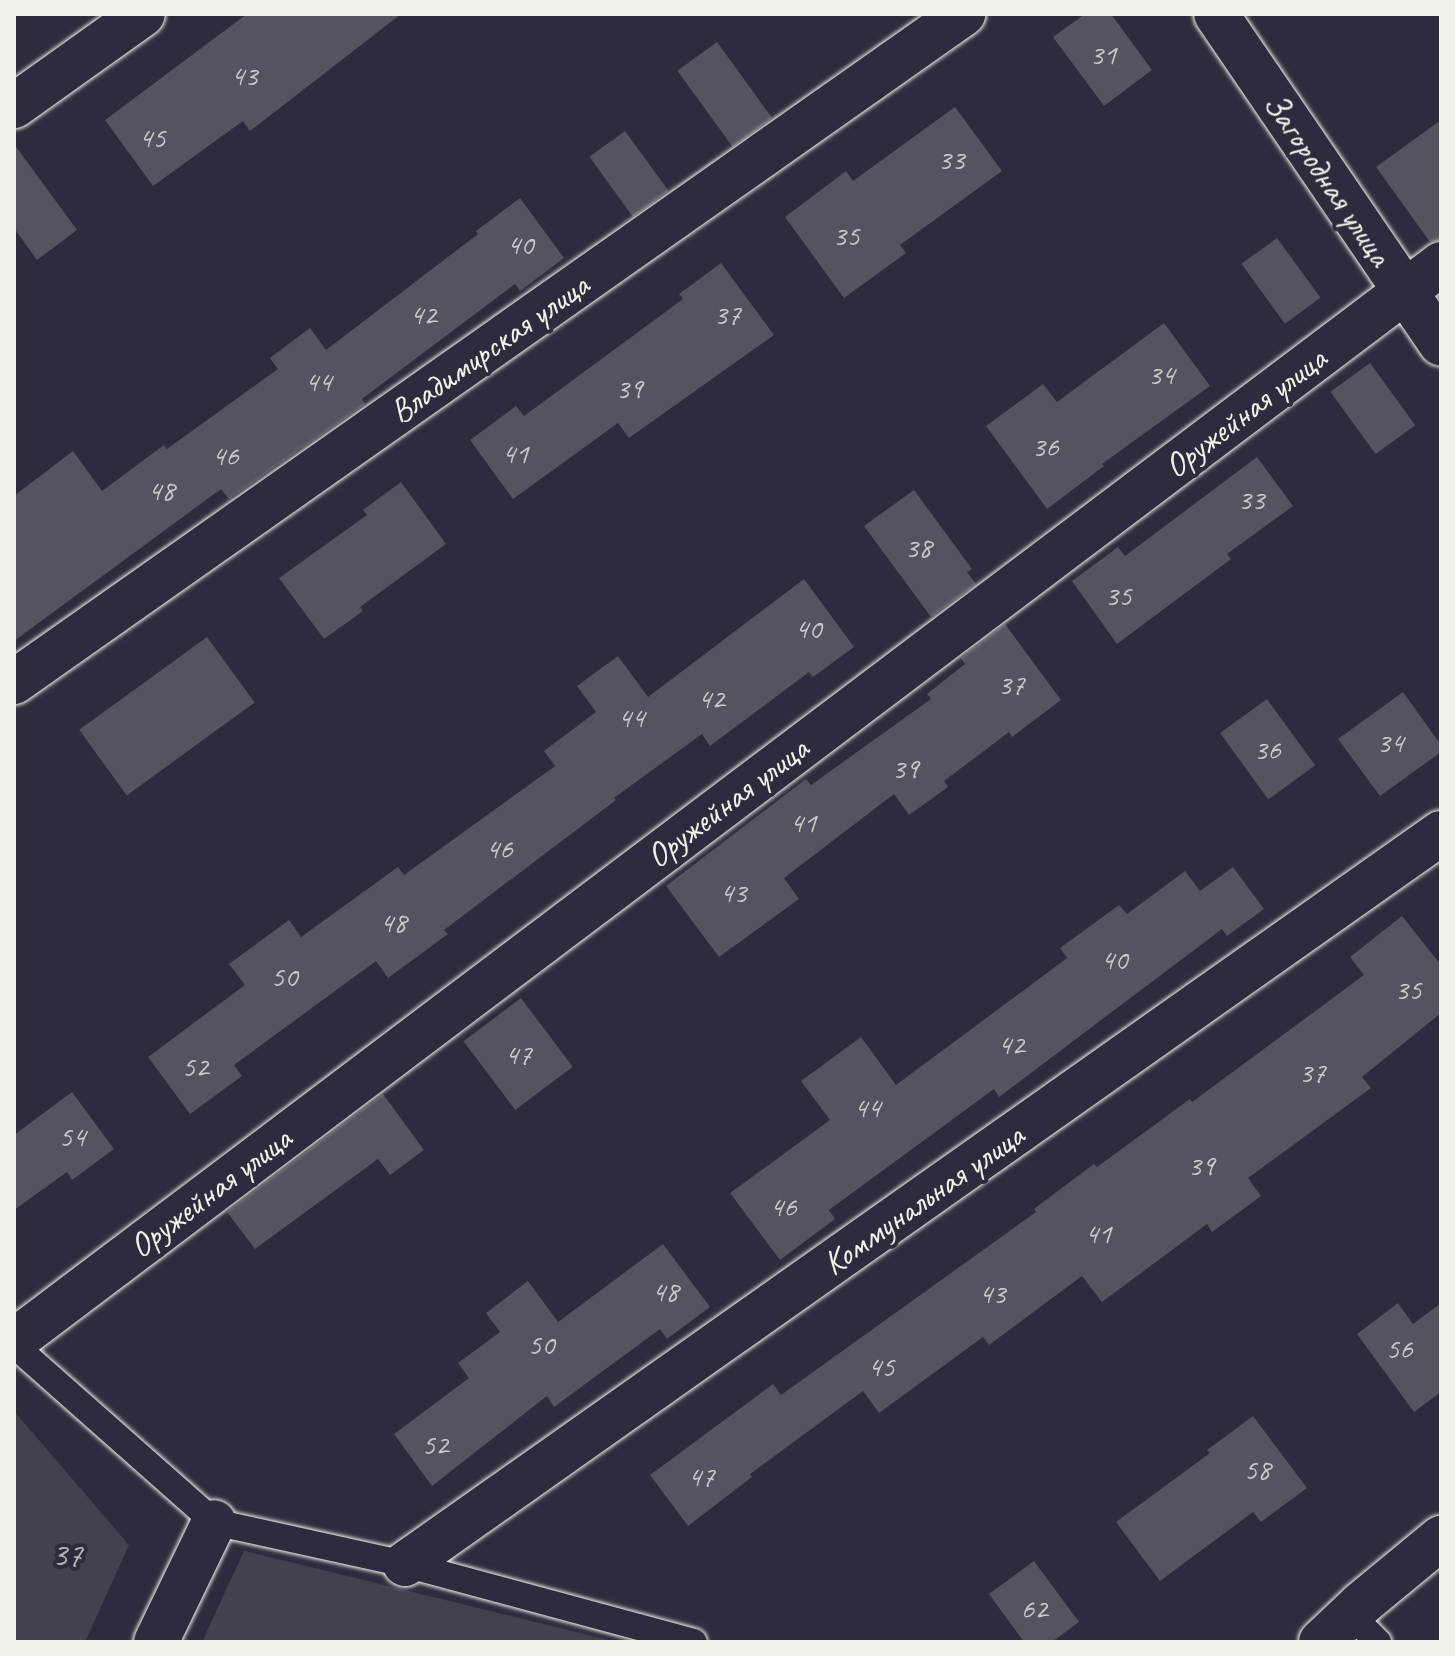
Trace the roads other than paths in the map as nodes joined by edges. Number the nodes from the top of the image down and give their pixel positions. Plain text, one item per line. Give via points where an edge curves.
1 (143, 14) edge
2 (963, 14) edge
3 (1216, 14) edge
4 (14, 106) edge
5 (1441, 264) edge
6 (1404, 291) junction
7 (1441, 344) edge
8 (14, 682) edge
9 (1441, 833) edge
10 (14, 1343) edge
11 (214, 1522) junction
12 (1441, 1538) edge
13 (405, 1564) junction
14 (1349, 1633) edge
15 (156, 1642) edge
16 (694, 1642) edge

1 - 4 street
2 - 8 street, Владимирская улица
3 - 6 street, Загородная улица
5 - 6 street, Оружейная улица
6 - 7 street, Загородная улица
6 - 10 street, Оружейная улица
9 - 13 street, Коммунальная улица
10 - 11 lane
11 - 13 lane
11 - 15 street
12 - 14 street
13 - 16 lane

